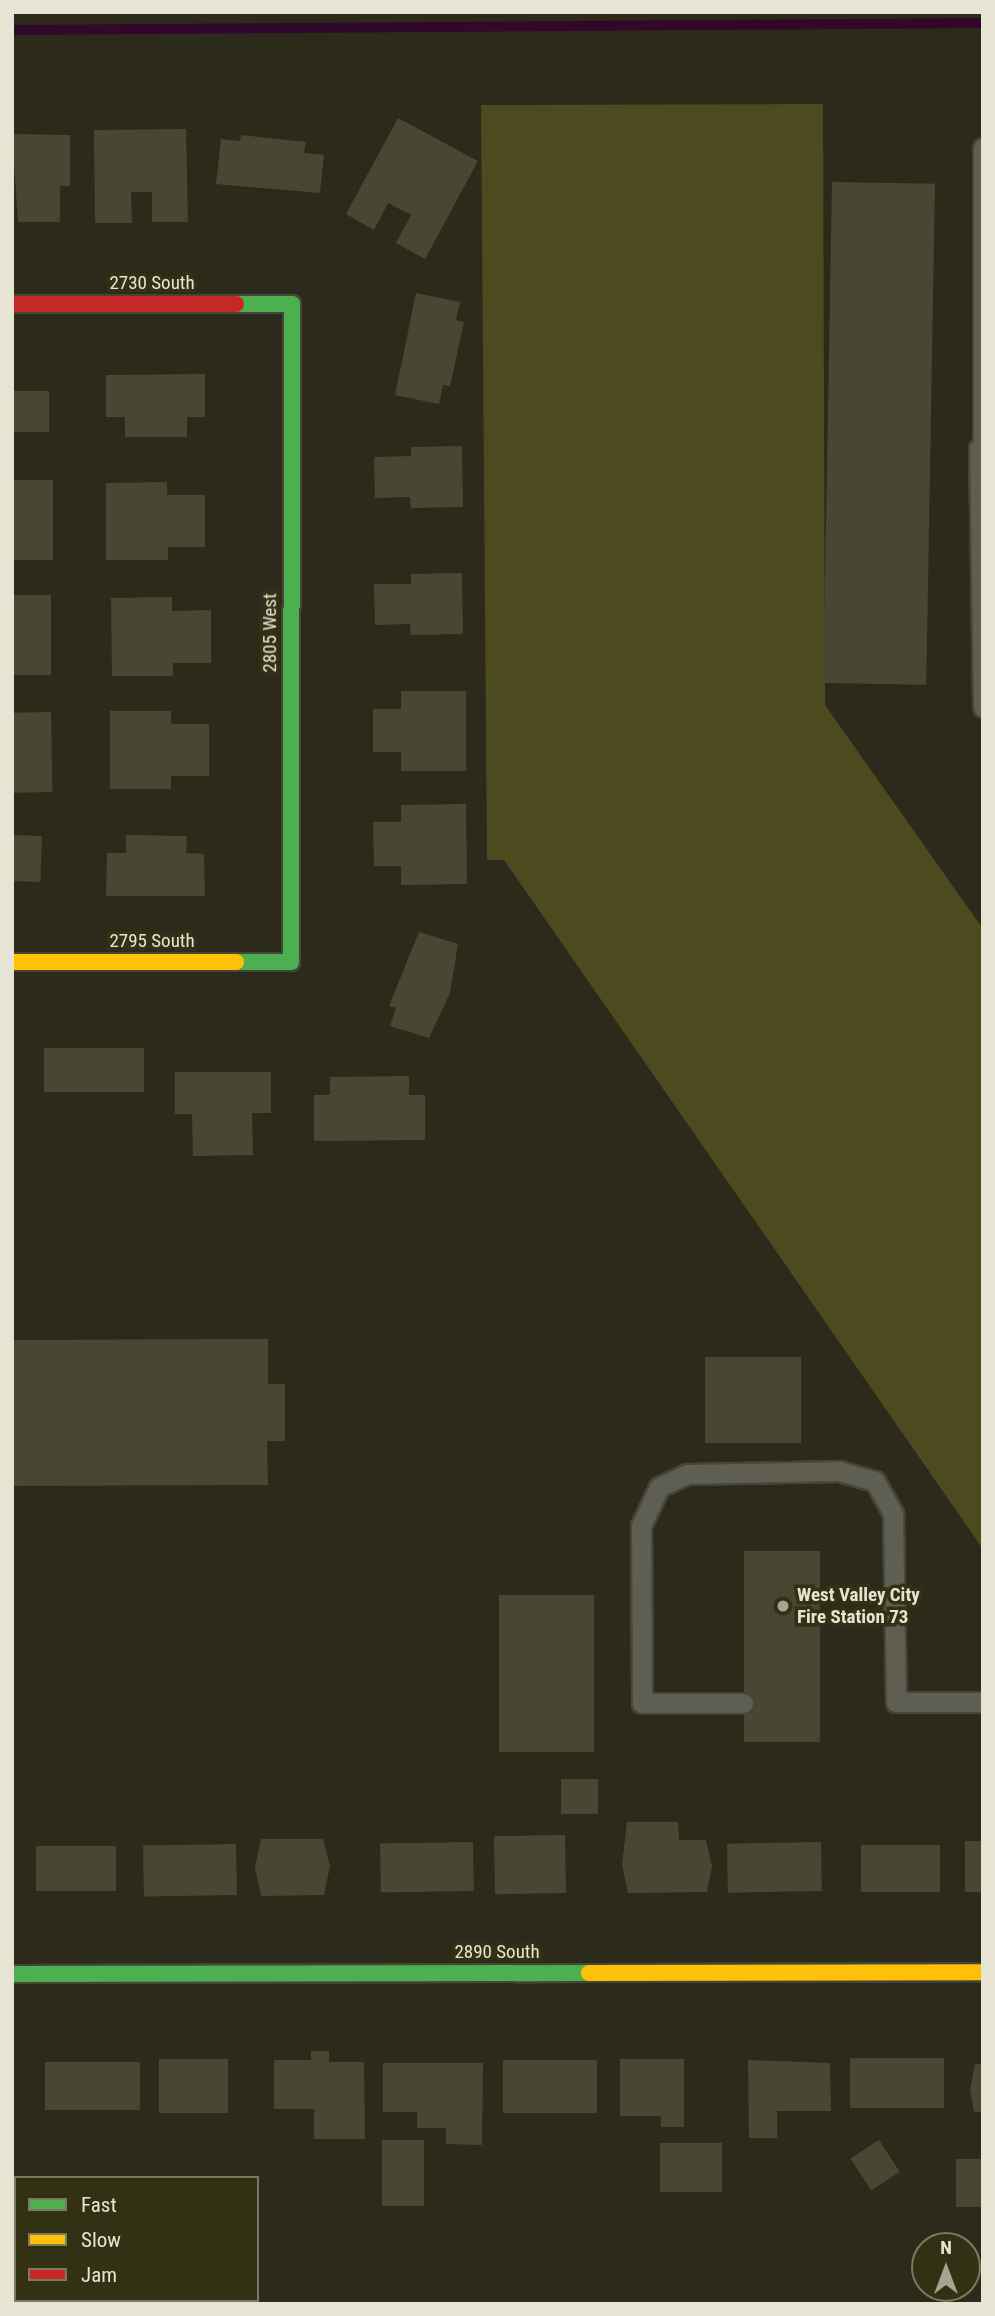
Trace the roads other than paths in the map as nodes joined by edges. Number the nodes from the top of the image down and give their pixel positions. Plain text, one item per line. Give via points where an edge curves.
1 (983, 148) edge
2 (12, 304) edge
3 (292, 304) joint
4 (981, 448) edge
5 (983, 706) edge
6 (12, 962) edge
7 (291, 962) joint
8 (983, 1702) edge
9 (743, 1703) dead end
10 (983, 1972) edge
11 (12, 1974) edge

1 - 4 lane
2 - 3 street, 2730 South
3 - 7 street, 2805 West
4 - 5 lane
6 - 7 street, 2795 South
8 - 9 lane via 896,1702 893,1514 875,1481 839,1471 687,1474 659,1488 641,1526 642,1703
10 - 11 street, 2890 South

